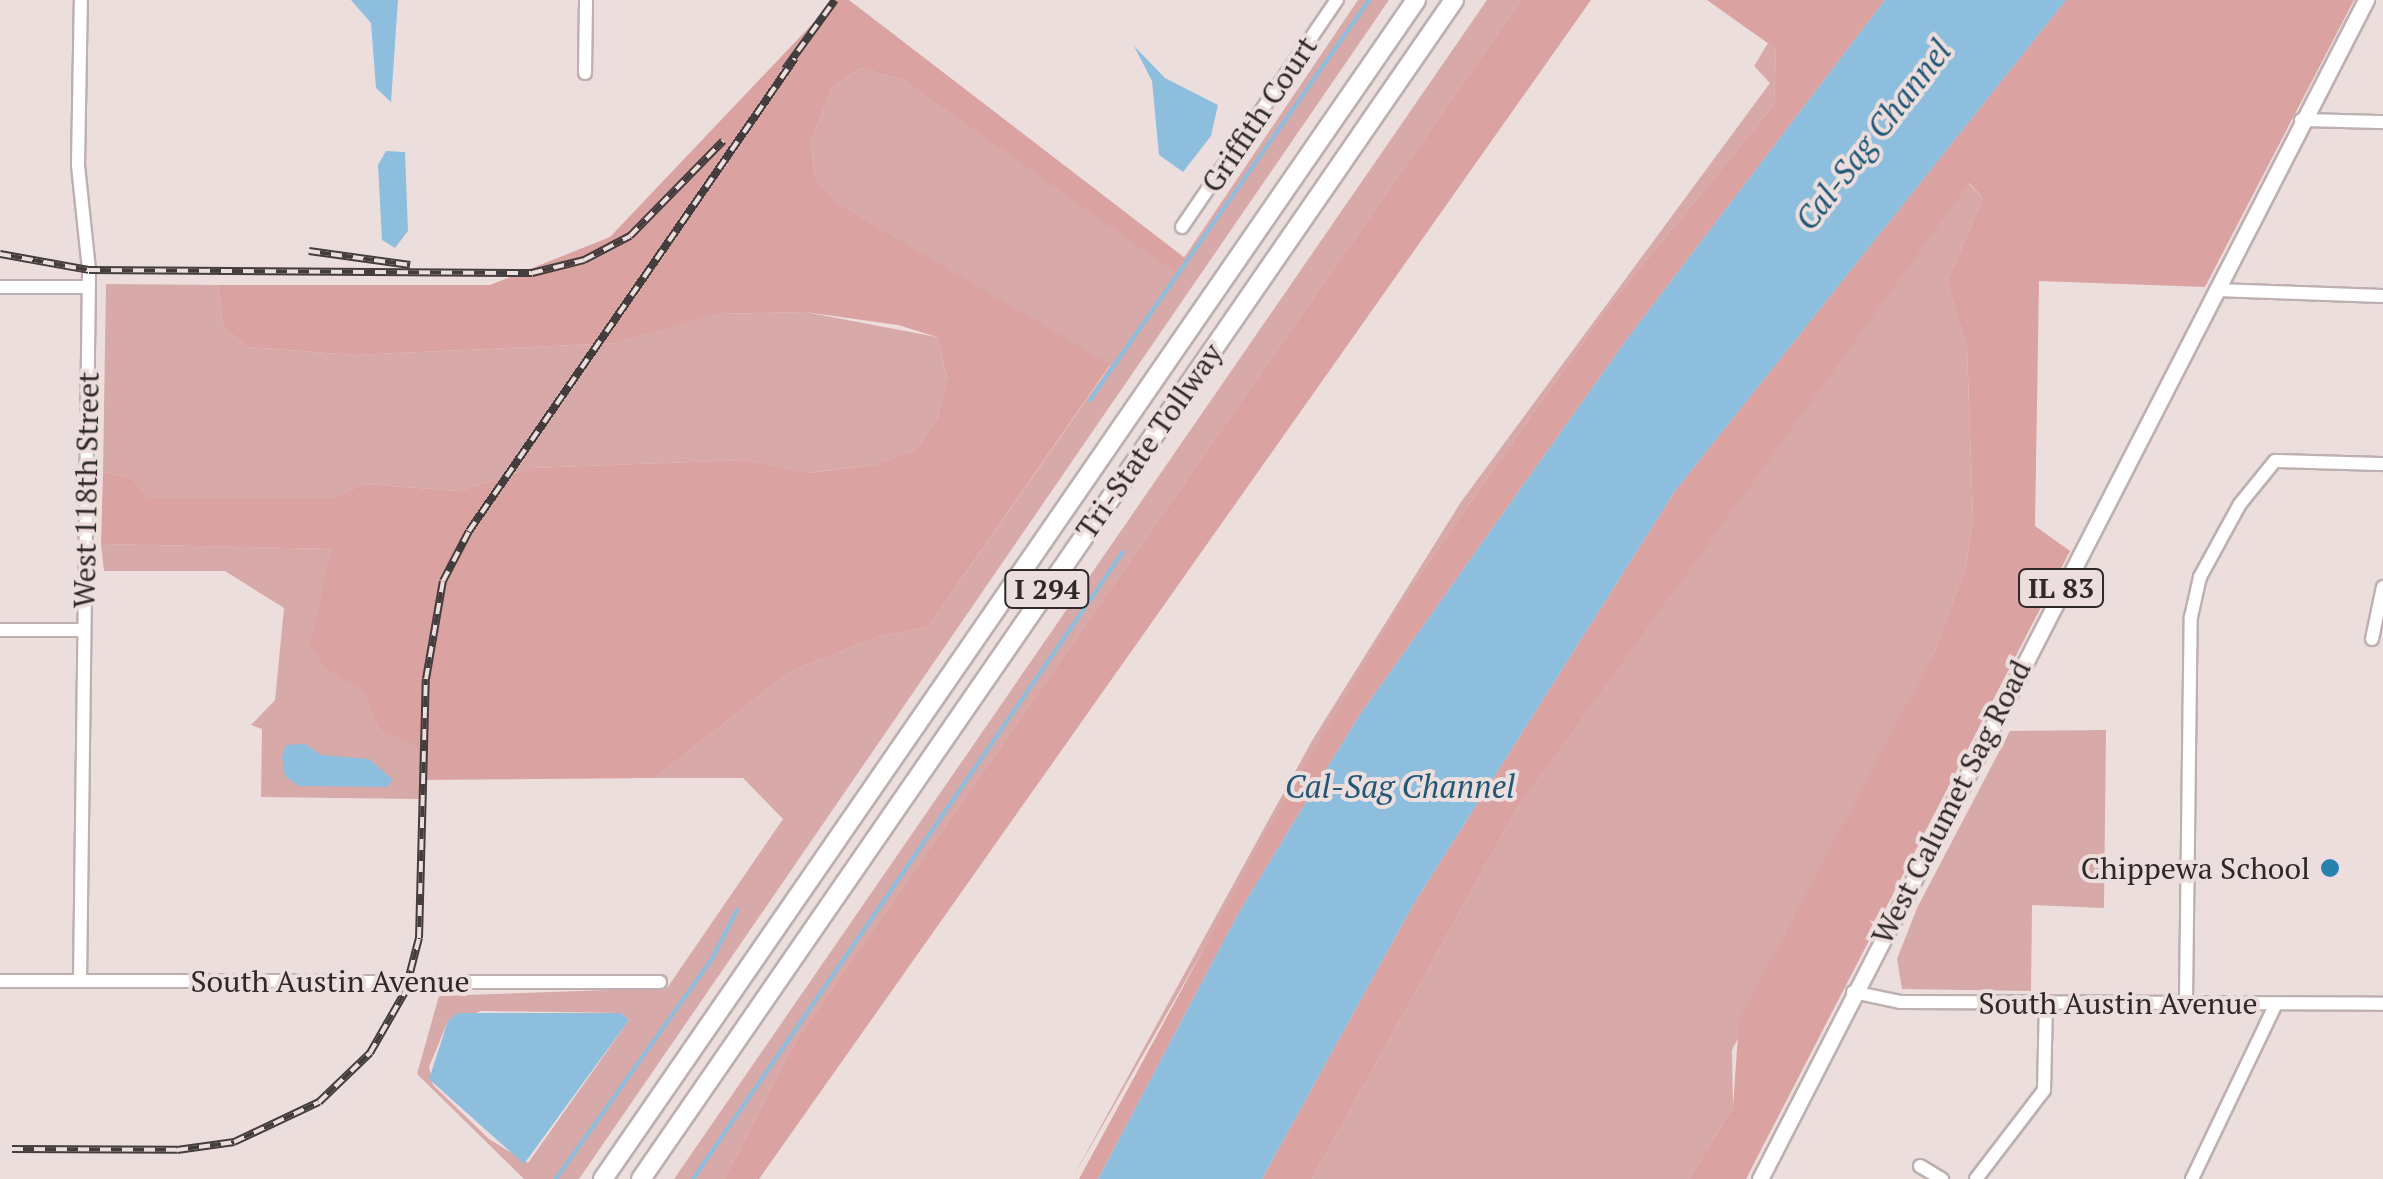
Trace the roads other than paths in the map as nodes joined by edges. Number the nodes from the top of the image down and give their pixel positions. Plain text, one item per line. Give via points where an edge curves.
1 (80, 0) edge
2 (586, 0) edge
3 (1337, 0) edge
4 (1416, 0) edge
5 (1454, 0) edge
6 (2366, 0) edge
7 (586, 73) dead end
8 (2301, 120) junction
9 (2383, 122) edge
10 (1182, 227) dead end
11 (0, 287) edge
12 (88, 287) junction
13 (2216, 290) junction
14 (2383, 296) edge
15 (2383, 464) edge
16 (2383, 587) edge
17 (0, 630) edge
18 (84, 630) junction
19 (2372, 639) dead end
20 (0, 980) edge
21 (80, 981) junction
22 (660, 982) dead end
23 (1853, 992) junction
24 (2186, 1000) junction
25 (2046, 1002) junction
26 (2276, 1004) junction
27 (2383, 1004) edge
28 (1920, 1166) dead end
29 (603, 1179) edge
30 (641, 1179) edge
31 (1760, 1179) edge
32 (1942, 1179) edge
33 (1976, 1179) edge
34 (2192, 1179) edge

1 - 12 street, West 118th Street via 78,165
2 - 7 street
3 - 10 street, Griffith Court
4 - 29 highway, Tri-State Tollway / I 294
5 - 30 highway, Tri-State Tollway / I 294
6 - 8 main road, West Calumet Sag Road / IL 83
8 - 9 street
8 - 13 main road, West Calumet Sag Road / IL 83
11 - 12 street
12 - 18 street, West 118th Street
13 - 14 street
13 - 23 main road, West Calumet Sag Road / IL 83
15 - 24 street via 2274,461 2224,530 2192,605
16 - 19 street
17 - 18 street
18 - 21 street, West 118th Street
20 - 21 street, South Austin Avenue
21 - 22 street, South Austin Avenue
23 - 25 street, South Austin Avenue via 1900,1002
23 - 31 main road, West Calumet Sag Road / IL 83
24 - 25 street, South Austin Avenue
24 - 26 street, South Austin Avenue
25 - 33 street via 2044,1090
26 - 27 street, South Austin Avenue
26 - 34 street
28 - 32 street

